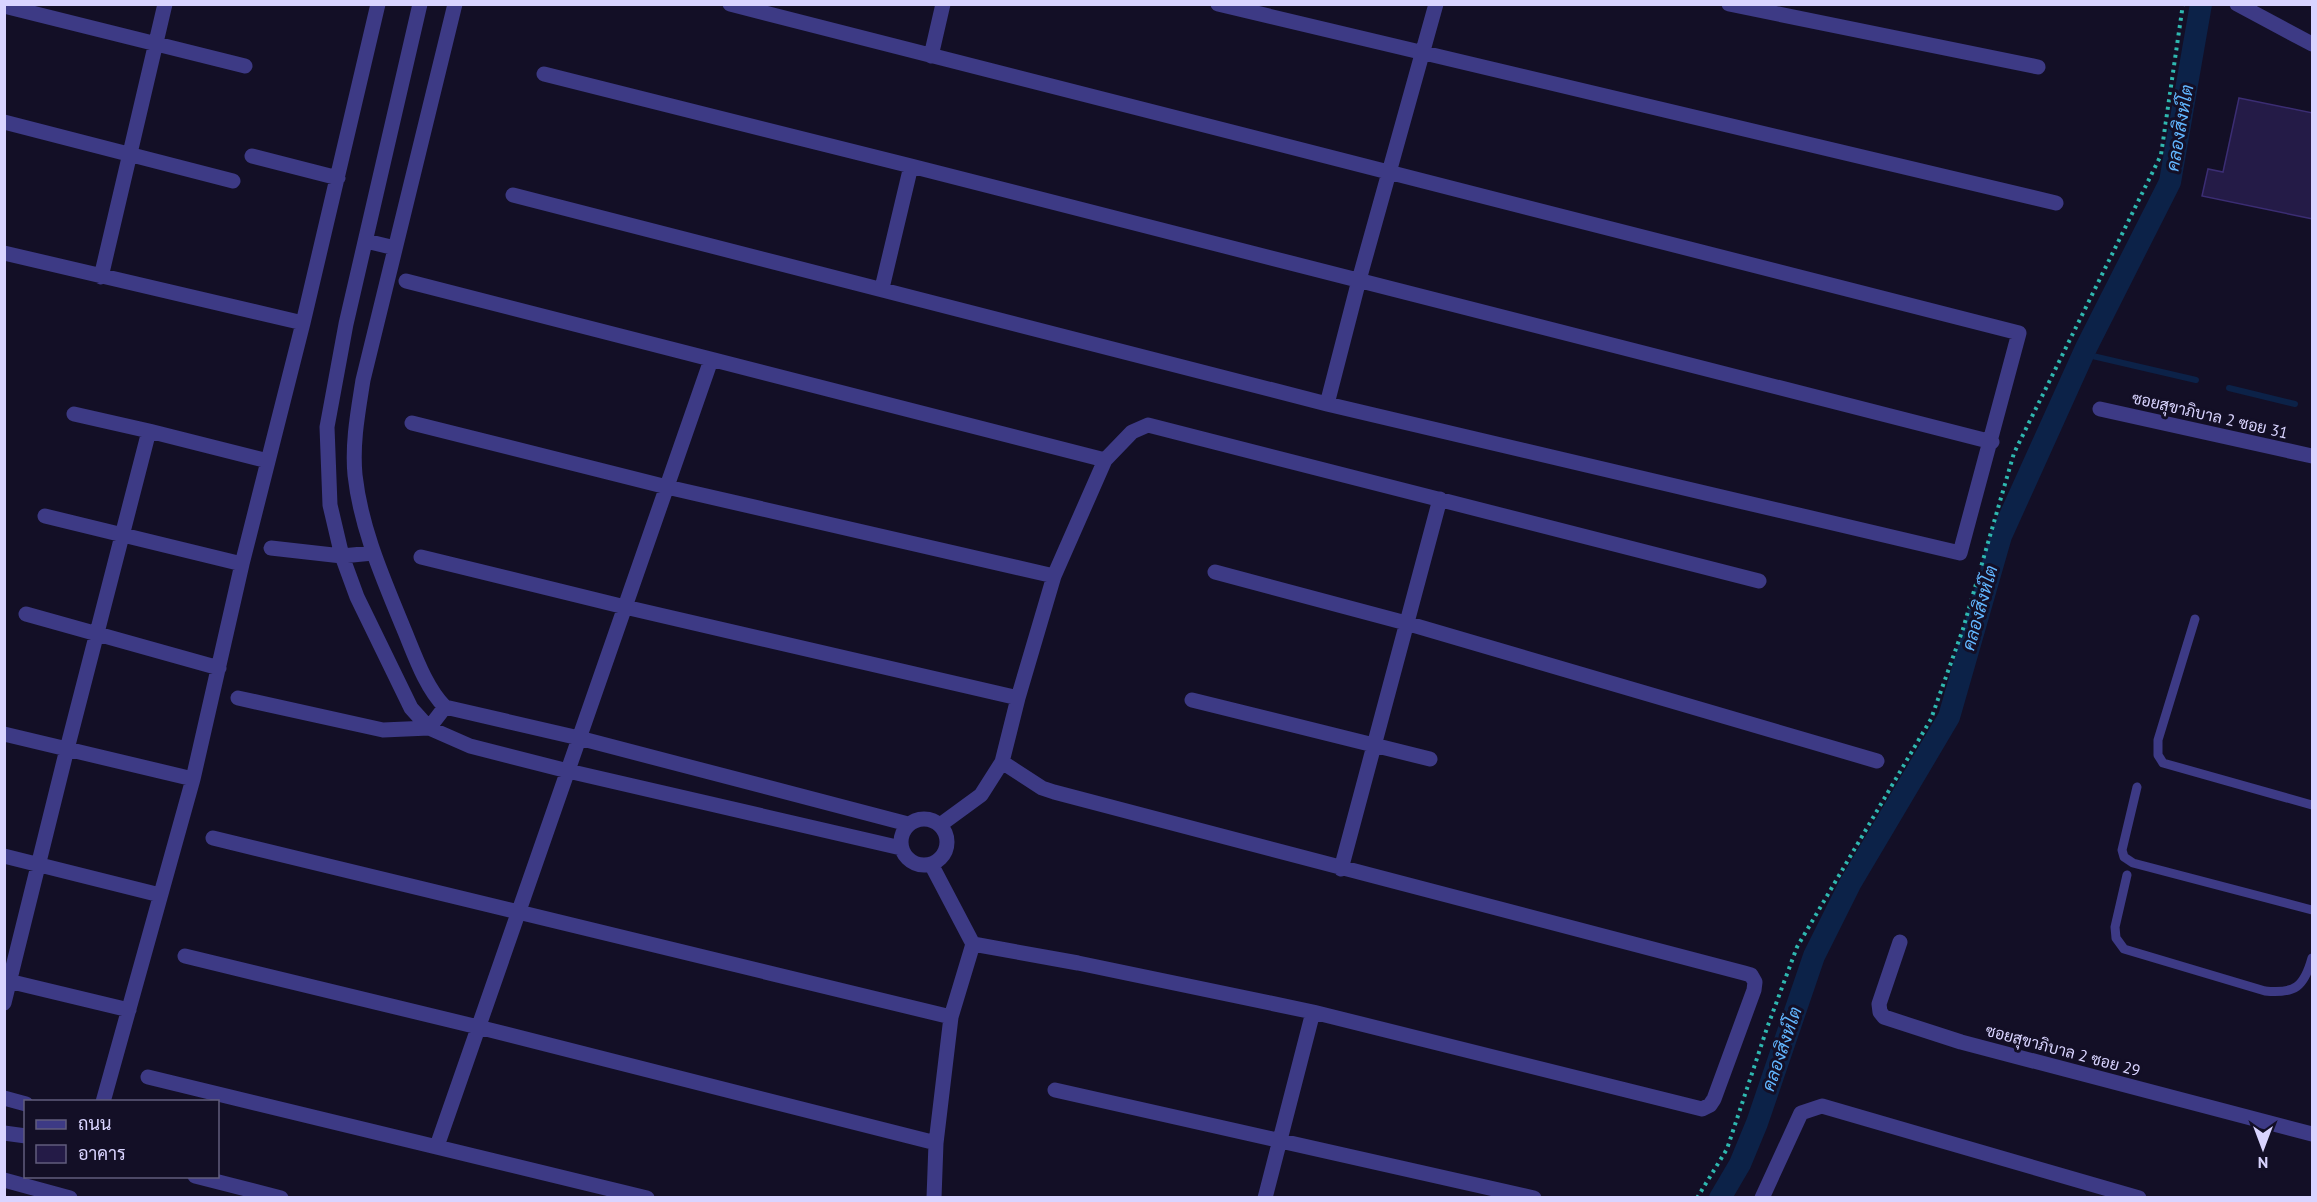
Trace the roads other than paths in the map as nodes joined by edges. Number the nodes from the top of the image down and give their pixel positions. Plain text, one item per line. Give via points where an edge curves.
1 (165, 4) edge
2 (378, 4) edge
3 (420, 4) edge
4 (455, 4) edge
5 (730, 4) edge
6 (943, 4) edge
7 (1218, 4) edge
8 (1436, 4) edge
9 (1729, 4) edge
10 (2237, 4) edge
11 (8, 7) dead end
12 (155, 42) junction
13 (2313, 44) edge
14 (1422, 54) junction
15 (932, 56) junction
16 (245, 66) dead end
17 (2038, 67) dead end
18 (544, 74) dead end
19 (4, 122) edge
20 (129, 155) junction
21 (252, 156) dead end
22 (912, 166) junction
23 (1389, 174) junction
24 (338, 178) junction
25 (233, 181) dead end
26 (513, 195) dead end
27 (2056, 203) dead end
28 (366, 241) junction
29 (395, 248) junction
30 (4, 253) edge
31 (101, 276) junction
32 (1359, 280) junction
33 (406, 281) dead end
34 (882, 288) junction
35 (303, 323) junction
36 (711, 360) junction
37 (1327, 404) junction
38 (2100, 409) dead end
39 (74, 414) dead end
40 (411, 423) dead end
41 (149, 431) junction
42 (1992, 442) junction
43 (2313, 456) edge
44 (1105, 460) junction
45 (268, 461) junction
46 (667, 487) junction
47 (1440, 499) junction
48 (45, 516) dead end
49 (122, 536) junction
50 (271, 548) dead end
51 (373, 553) junction
52 (342, 556) junction
53 (421, 557) dead end
54 (242, 564) junction
55 (1215, 572) dead end
56 (1054, 576) junction
57 (1759, 581) dead end
58 (625, 608) junction
59 (26, 614) dead end
60 (2194, 619) dead end
61 (1406, 623) junction
62 (97, 634) junction
63 (219, 668) junction
64 (238, 698) dead end
65 (1018, 698) junction
66 (1192, 700) dead end
67 (445, 707) junction
68 (429, 728) junction
69 (4, 734) edge
70 (579, 738) junction
71 (1372, 746) junction
72 (67, 750) junction
73 (1430, 759) dead end
74 (1877, 761) dead end
75 (1002, 762) junction
76 (568, 771) junction
77 (193, 779) junction
78 (2137, 787) dead end
79 (2313, 805) edge
80 (908, 824) junction
81 (940, 825) junction
82 (213, 838) dead end
83 (901, 848) junction
84 (4, 855) edge
85 (39, 864) junction
86 (931, 864) junction
87 (1341, 869) junction
88 (2127, 874) dead end
89 (160, 895) junction
90 (2313, 910) edge
91 (518, 912) junction
92 (1900, 942) dead end
93 (973, 944) junction
94 (185, 956) dead end
95 (2313, 957) edge
96 (7, 981) edge
97 (4, 1003) edge
98 (129, 1010) junction
99 (1313, 1012) junction
100 (951, 1017) junction
101 (478, 1027) junction
102 (148, 1077) dead end
103 (1055, 1090) dead end
104 (4, 1098) edge
105 (104, 1100) edge
106 (24, 1103) edge
107 (4, 1133) edge
108 (2313, 1134) edge
109 (24, 1136) edge
110 (1279, 1140) junction
111 (936, 1143) junction
112 (436, 1146) junction
113 (203, 1178) edge
114 (4, 1180) edge
115 (70, 1197) edge
116 (280, 1197) edge
117 (647, 1197) edge
118 (934, 1197) edge
119 (1265, 1197) edge
120 (1534, 1197) edge
121 (1762, 1197) edge
122 (2139, 1197) edge

1 - 12 street
2 - 24 street
3 - 28 street
4 - 29 street
5 - 15 street
6 - 15 street
7 - 14 street
8 - 14 street
9 - 17 street
10 - 13 street
11 - 12 street
12 - 16 street
12 - 20 street
14 - 23 street
14 - 27 street
15 - 23 street
18 - 22 street
19 - 20 street
20 - 25 street
20 - 31 street
21 - 24 street
22 - 32 street
22 - 34 street
23 - 32 street
23 - 42 street via 2019,333
24 - 35 street
26 - 34 street
28 - 29 street
28 - 52 street via 327,427 330,505
29 - 51 street via 363,380 354,439 355,476
30 - 31 street
31 - 35 street
32 - 37 street
32 - 42 street
33 - 36 street
34 - 37 street
35 - 45 street
36 - 44 street
36 - 46 street
37 - 42 street via 1960,553
38 - 43 street, ซอยสุขาภิบาล 2 ซอย 31
39 - 41 street
40 - 46 street
41 - 45 street
41 - 49 street
44 - 47 street via 1132,432 1148,425
44 - 56 street
45 - 54 street
46 - 56 street
46 - 58 street
47 - 57 street
47 - 61 street
48 - 49 street
49 - 54 street
49 - 62 street
50 - 52 street
51 - 52 street
51 - 67 street via 412,648 437,699
52 - 68 street via 357,597 411,708
53 - 58 street
54 - 63 street
55 - 61 street
56 - 65 street
58 - 65 street
58 - 70 street
59 - 62 street
60 - 79 lane via 2158,740 2158,755 2163,763
61 - 71 street
61 - 74 street
62 - 63 street
62 - 72 street
63 - 77 street
64 - 68 street via 383,730
65 - 75 street
66 - 71 street
67 - 68 street
67 - 70 street
68 - 76 street via 470,746
69 - 72 street
70 - 76 street
70 - 80 street
71 - 73 street
71 - 87 street
72 - 77 street
72 - 85 street
75 - 81 street via 981,795
75 - 87 street via 1054,792
76 - 83 street
76 - 91 street
77 - 89 street
78 - 90 lane via 2122,850 2124,857 2133,863
80 - 81 street via 924,819
80 - 83 street via 900,839
81 - 86 street via 946,849
82 - 91 street
83 - 86 street via 911,862
84 - 85 street
85 - 89 street
85 - 96 street
86 - 93 street
87 - 99 street via 1751,975 1754,990 1714,1100 1702,1109
88 - 95 lane via 2115,927 2116,938 2124,949 2282,993 2298,988
89 - 98 street
91 - 100 street
91 - 101 street
92 - 108 street, ซอยสุขาภิบาล 2 ซอย 29 via 1879,1004 1884,1017 1961,1042
93 - 99 street
93 - 100 street
94 - 101 street
96 - 97 street
96 - 98 street
98 - 105 street
99 - 110 street
100 - 111 street
101 - 111 street
101 - 112 street
102 - 112 street
103 - 110 street
104 - 106 street
107 - 109 street
110 - 119 street
110 - 120 street
111 - 118 street
112 - 117 street
113 - 116 street
114 - 115 street
121 - 122 street via 1801,1113 1822,1106

